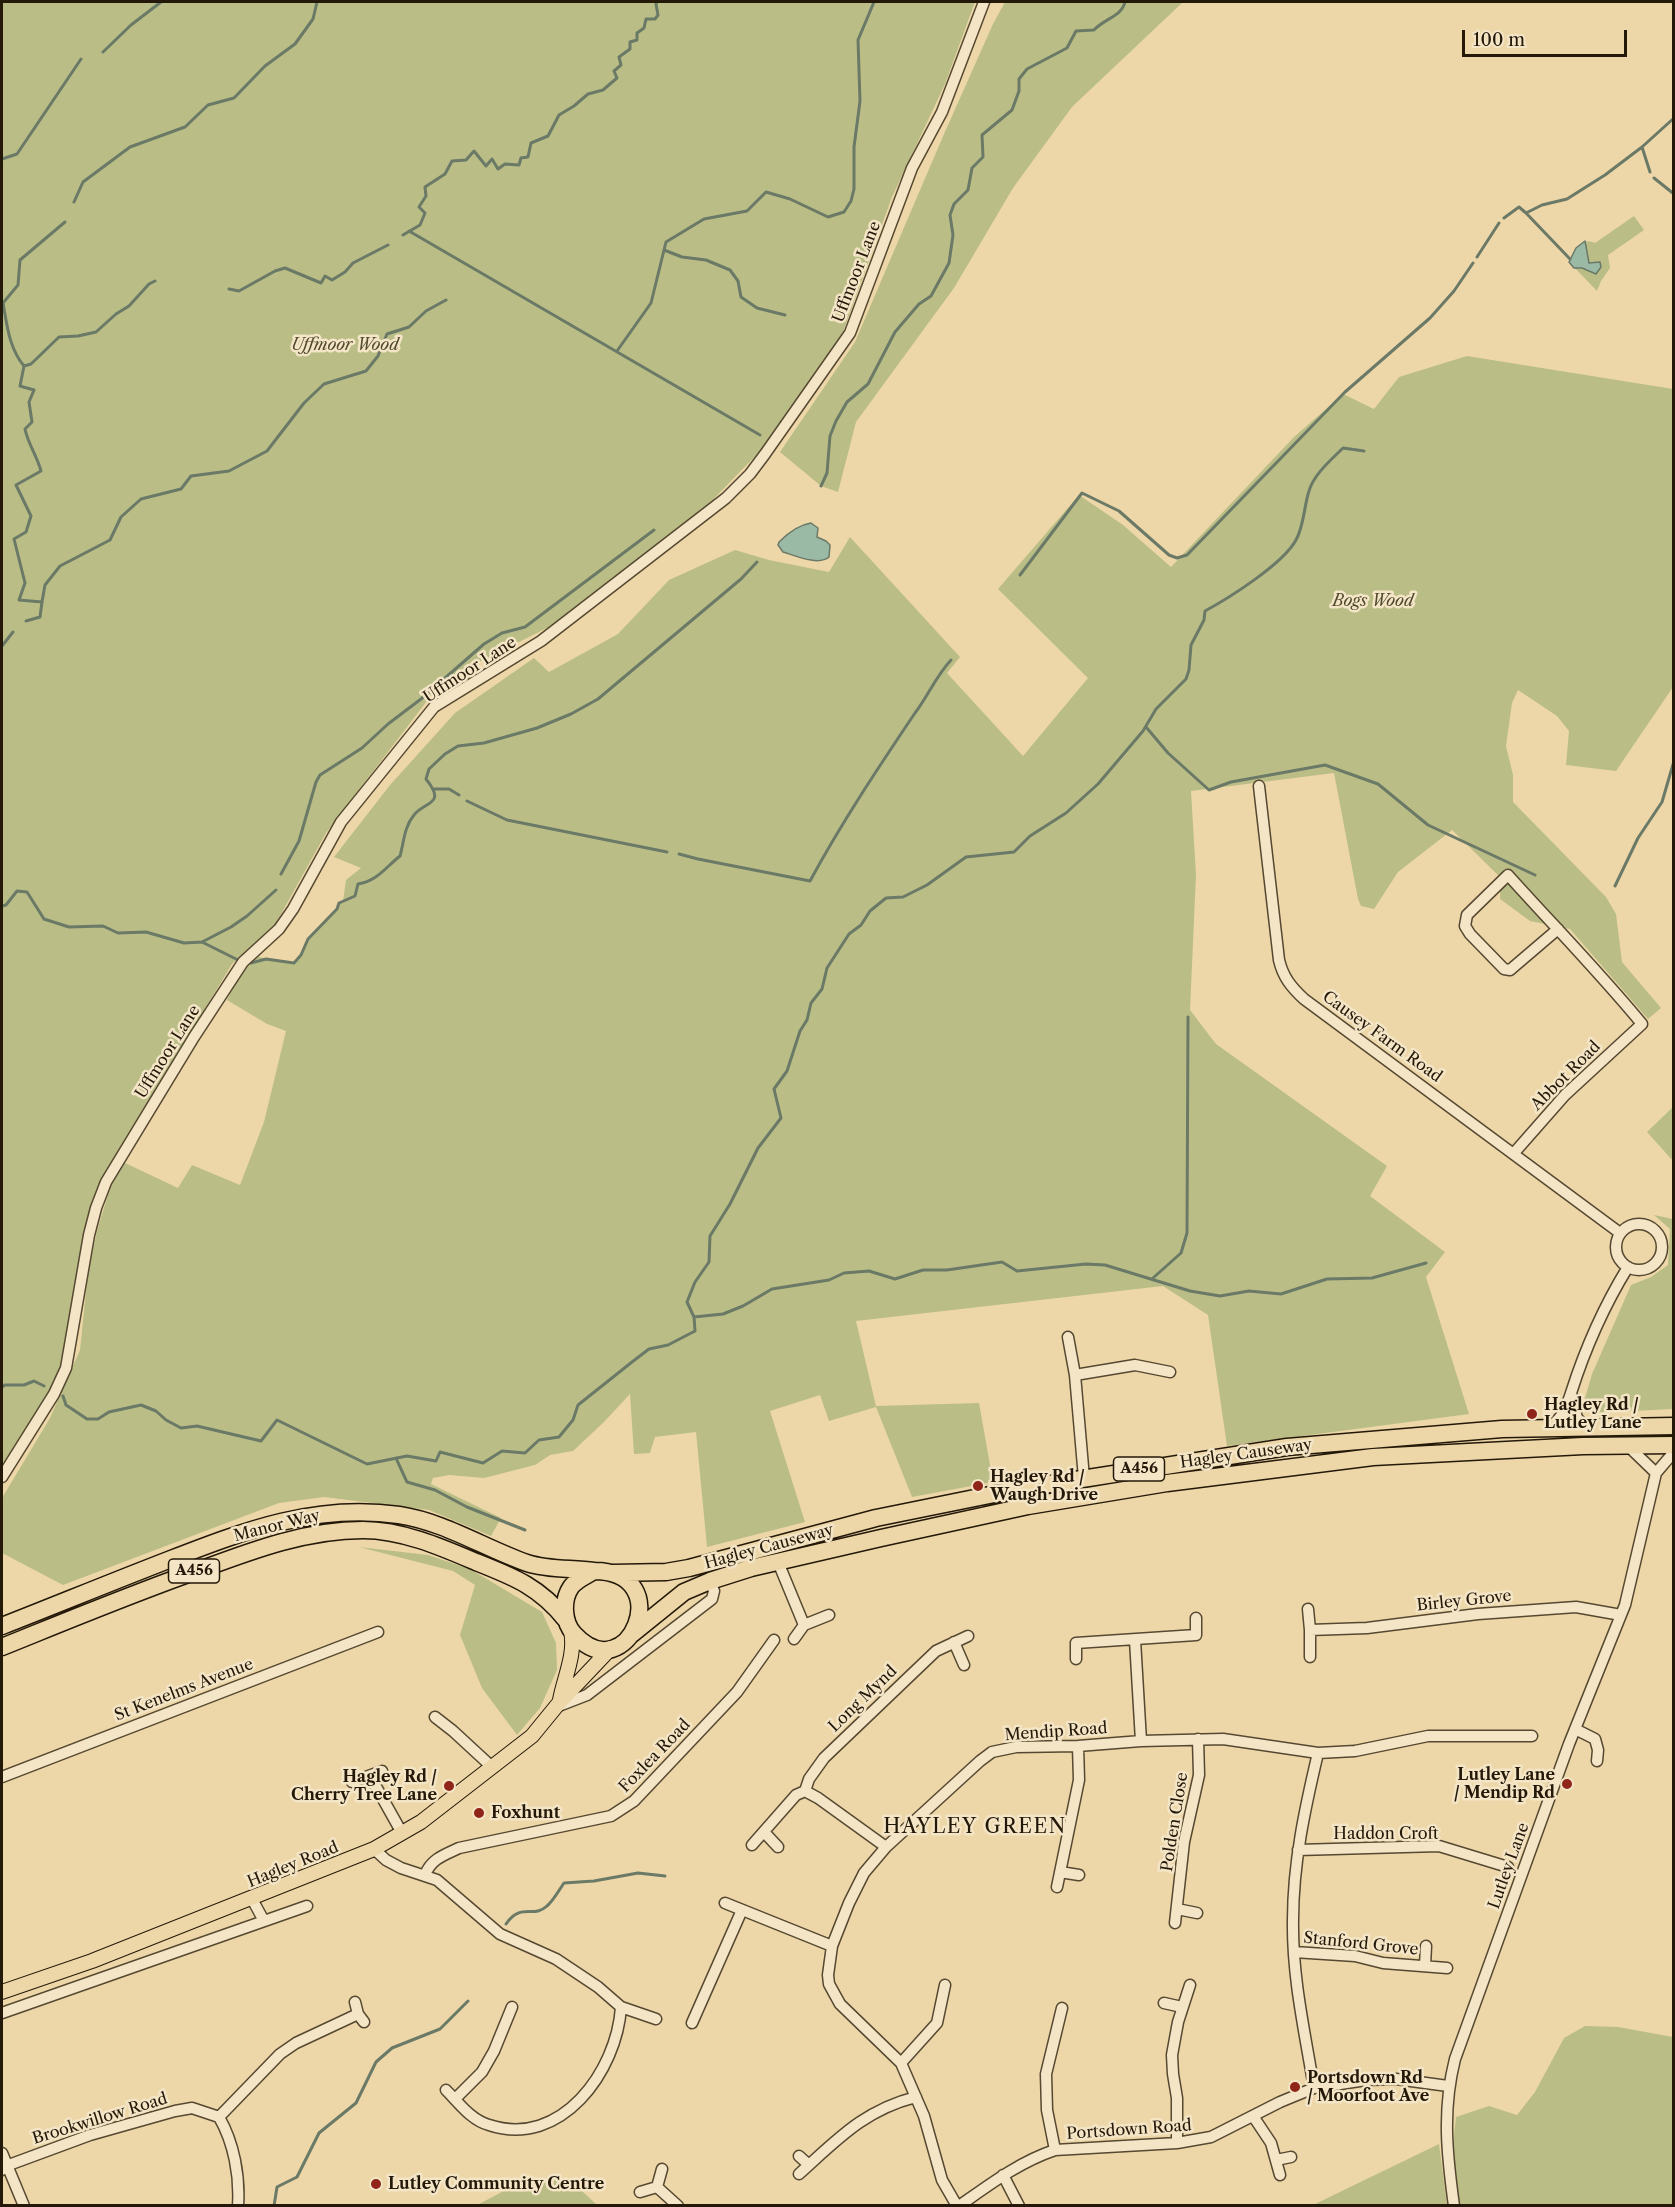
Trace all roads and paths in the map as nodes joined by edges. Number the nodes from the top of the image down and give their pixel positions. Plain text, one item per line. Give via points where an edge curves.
1 (984, 2) edge
2 (1259, 786) dead end
3 (1558, 929) junction
4 (1514, 1153) junction
5 (1620, 1233) junction
6 (1628, 1267) junction
7 (1068, 1337) dead end
8 (1170, 1372) dead end
9 (1075, 1375) junction
10 (1571, 1393) junction
11 (1674, 1426) edge
12 (1548, 1427) junction
13 (1586, 1427) junction
14 (1674, 1445) edge
15 (1628, 1446) junction
16 (1674, 1452) edge
17 (1656, 1473) junction
18 (2, 1477) edge
19 (1084, 1478) junction
20 (778, 1562) junction
21 (594, 1572) junction
22 (613, 1573) junction
23 (710, 1581) junction
24 (1308, 1609) dead end
25 (1621, 1614) junction
26 (829, 1615) dead end
27 (1196, 1618) dead end
28 (3, 1625) edge
29 (804, 1625) junction
30 (569, 1626) junction
31 (1310, 1630) junction
32 (378, 1632) dead end
33 (632, 1634) junction
34 (968, 1636) dead end
35 (794, 1639) dead end
36 (774, 1640) dead end
37 (1135, 1640) junction
38 (954, 1642) junction
39 (2, 1647) edge
40 (611, 1648) junction
41 (1310, 1657) dead end
42 (1077, 1659) dead end
43 (964, 1665) dead end
44 (558, 1705) junction
45 (435, 1717) dead end
46 (1575, 1730) junction
47 (1532, 1736) dead end
48 (1198, 1739) junction
49 (1141, 1741) junction
50 (1078, 1746) junction
51 (1318, 1753) junction
52 (1598, 1761) dead end
53 (492, 1767) junction
54 (382, 1771) dead end
55 (370, 1776) junction
56 (2, 1777) edge
57 (352, 1782) dead end
58 (805, 1791) junction
59 (764, 1832) junction
60 (402, 1833) junction
61 (752, 1845) dead end
62 (778, 1847) dead end
63 (886, 1847) junction
64 (374, 1850) junction
65 (1298, 1850) junction
66 (1508, 1867) dead end
67 (1060, 1872) junction
68 (425, 1875) junction
69 (1079, 1875) dead end
70 (1057, 1887) dead end
71 (252, 1899) junction
72 (725, 1903) dead end
73 (307, 1906) dead end
74 (1177, 1909) junction
75 (742, 1910) junction
76 (1197, 1913) dead end
77 (264, 1921) junction
78 (1175, 1923) dead end
79 (832, 1946) junction
80 (1426, 1946) dead end
81 (1294, 1952) junction
82 (1425, 1966) junction
83 (1447, 1968) dead end
84 (945, 1985) dead end
85 (1190, 1985) dead end
86 (2, 1992) edge
87 (355, 2002) dead end
88 (1164, 2003) dead end
89 (512, 2007) dead end
90 (621, 2007) junction
91 (1182, 2007) junction
92 (1062, 2008) dead end
93 (2, 2013) edge
94 (656, 2019) dead end
95 (692, 2023) dead end
96 (901, 2063) junction
97 (1448, 2086) junction
98 (1314, 2088) junction
99 (446, 2090) dead end
100 (916, 2097) junction
101 (455, 2099) junction
102 (1253, 2116) junction
103 (219, 2117) junction
104 (1177, 2143) junction
105 (1054, 2150) junction
106 (2, 2153) edge
107 (799, 2156) dead end
108 (1291, 2157) dead end
109 (1276, 2160) junction
110 (809, 2165) junction
111 (4, 2168) edge
112 (662, 2169) dead end
113 (799, 2175) dead end
114 (1003, 2175) junction
115 (1280, 2175) dead end
116 (657, 2187) junction
117 (640, 2192) dead end
118 (24, 2205) edge
119 (238, 2205) edge
120 (678, 2205) edge
121 (958, 2205) edge
122 (1019, 2205) edge
123 (1454, 2205) edge

1 - 18 street, Uffmoor Lane via 942,112 912,168 850,333 755,467 726,498 541,641 434,707 341,822 279,930 240,967 106,1182 89,1235 66,1368
2 - 4 street, Causey Farm Road via 1285,978 1304,999
3 - 3 street via 1508,875 1465,920 1470,934 1504,969 1510,969
3 - 4 street, Abbot Road via 1642,1024 1565,1095
4 - 5 street, Causey Farm Road
5 - 6 street via 1616,1254
5 - 6 street via 1635,1224 1644,1224 1655,1230 1662,1244 1658,1261 1652,1266 1643,1270
6 - 10 street via 1608,1301
7 - 9 street
8 - 9 street via 1135,1365
9 - 19 street
10 - 12 street via 1559,1421
10 - 13 street via 1577,1418
11 - 13 highway, Hagley Causeway / A456
12 - 13 highway, Hagley Causeway / A456
12 - 19 highway, Hagley Causeway / A456 via 1287,1447
14 - 15 highway, Hagley Causeway / A456
15 - 17 street
15 - 20 highway, Hagley Causeway / A456 via 1373,1457 1178,1481 1028,1506
16 - 17 street, Lutley Lane
17 - 25 street, Lutley Lane
19 - 22 highway, Hagley Causeway / A456 via 876,1518 689,1568
20 - 23 highway, Hagley Causeway / A456
20 - 29 street
21 - 22 highway, A456
21 - 28 highway, Manor Way / A456 via 527,1563 466,1536 409,1517 332,1512 293,1518 230,1536
21 - 30 highway via 570,1588 565,1602
22 - 33 highway via 637,1596 639,1614
23 - 33 highway, Hagley Causeway / A456 via 684,1592
23 - 44 street via 712,1599 586,1695
24 - 31 street
25 - 31 street, Birley Grove via 1576,1607
25 - 46 street, Lutley Lane
26 - 29 street
27 - 37 street via 1196,1635
29 - 35 street
30 - 39 highway, Manor Way / A456 via 536,1589 497,1570 433,1544 364,1530 288,1540 150,1587
30 - 40 highway, A456 via 584,1644 594,1649
30 - 44 main road, Hagley Road via 574,1642
31 - 41 street
32 - 56 street, St Kenelms Avenue
33 - 40 highway, A456
34 - 38 street, Long Mynd
36 - 68 street, Foxlea Road via 737,1692 634,1801 611,1816 459,1848 437,1858
37 - 42 street via 1076,1642
37 - 49 street
38 - 43 street
38 - 58 street, Long Mynd via 936,1651 824,1758
40 - 44 main road, Hagley Road
44 - 53 main road, Hagley Road via 532,1736
45 - 53 street
46 - 52 street via 1595,1739
46 - 97 street, Lutley Lane
47 - 51 street, Mendip Road via 1428,1736 1355,1751
48 - 49 street, Mendip Road
48 - 51 street, Mendip Road
48 - 74 street, Polden Close via 1199,1775 1184,1842
49 - 50 street, Mendip Road
50 - 63 street, Mendip Road via 1016,1747 992,1752
50 - 67 street via 1079,1780
51 - 65 street
53 - 60 main road, Hagley Road
54 - 55 street
55 - 57 street
55 - 60 street
58 - 59 street, Long Mynd via 796,1795
58 - 63 street
59 - 61 street, Long Mynd
59 - 62 street
60 - 64 main road, Hagley Road
63 - 79 street, Mendip Road via 859,1882
64 - 68 street via 401,1868
64 - 71 main road, Hagley Road
65 - 66 street, Haddon Croft via 1439,1846
65 - 81 street
67 - 69 street
67 - 70 street
68 - 90 street via 437,1880 500,1934 556,1959
71 - 77 street
71 - 86 main road, Hagley Road
72 - 75 street
73 - 77 street
74 - 76 street
74 - 78 street, Polden Close
75 - 79 street
75 - 95 street
77 - 93 street
79 - 96 street, Mendip Road via 828,1975 834,1995
80 - 82 street, Stanford Grove
81 - 82 street, Stanford Grove
81 - 98 street
82 - 83 street, Stanford Grove
84 - 96 street via 937,2023
85 - 91 street
87 - 103 street via 361,2018 296,2043 280,2054
88 - 91 street
89 - 101 street via 482,2072
90 - 94 street
90 - 101 street via 621,2019 599,2074 587,2092 556,2120 530,2129 512,2130 475,2119
91 - 104 street via 1173,2055
92 - 105 street via 1046,2074
96 - 100 street, Mendip Road
97 - 98 street, Portsdown Road via 1396,2079
97 - 123 street, Lutley Lane via 1447,2148
98 - 102 street, Portsdown Road
99 - 101 street
100 - 110 street via 895,2103 849,2129
100 - 121 street, Mendip Road via 942,2180
102 - 104 street, Portsdown Road via 1211,2137
102 - 109 street via 1271,2143
103 - 111 street, Brookwillow Road via 192,2108 174,2111 90,2135
103 - 119 street via 233,2152
104 - 105 street, Portsdown Road
105 - 114 street, Portsdown Road
106 - 111 street
107 - 110 street
108 - 109 street
109 - 115 street
110 - 113 street
111 - 118 street
112 - 116 street
114 - 121 street, Portsdown Road
114 - 122 street
116 - 117 street
116 - 120 street

